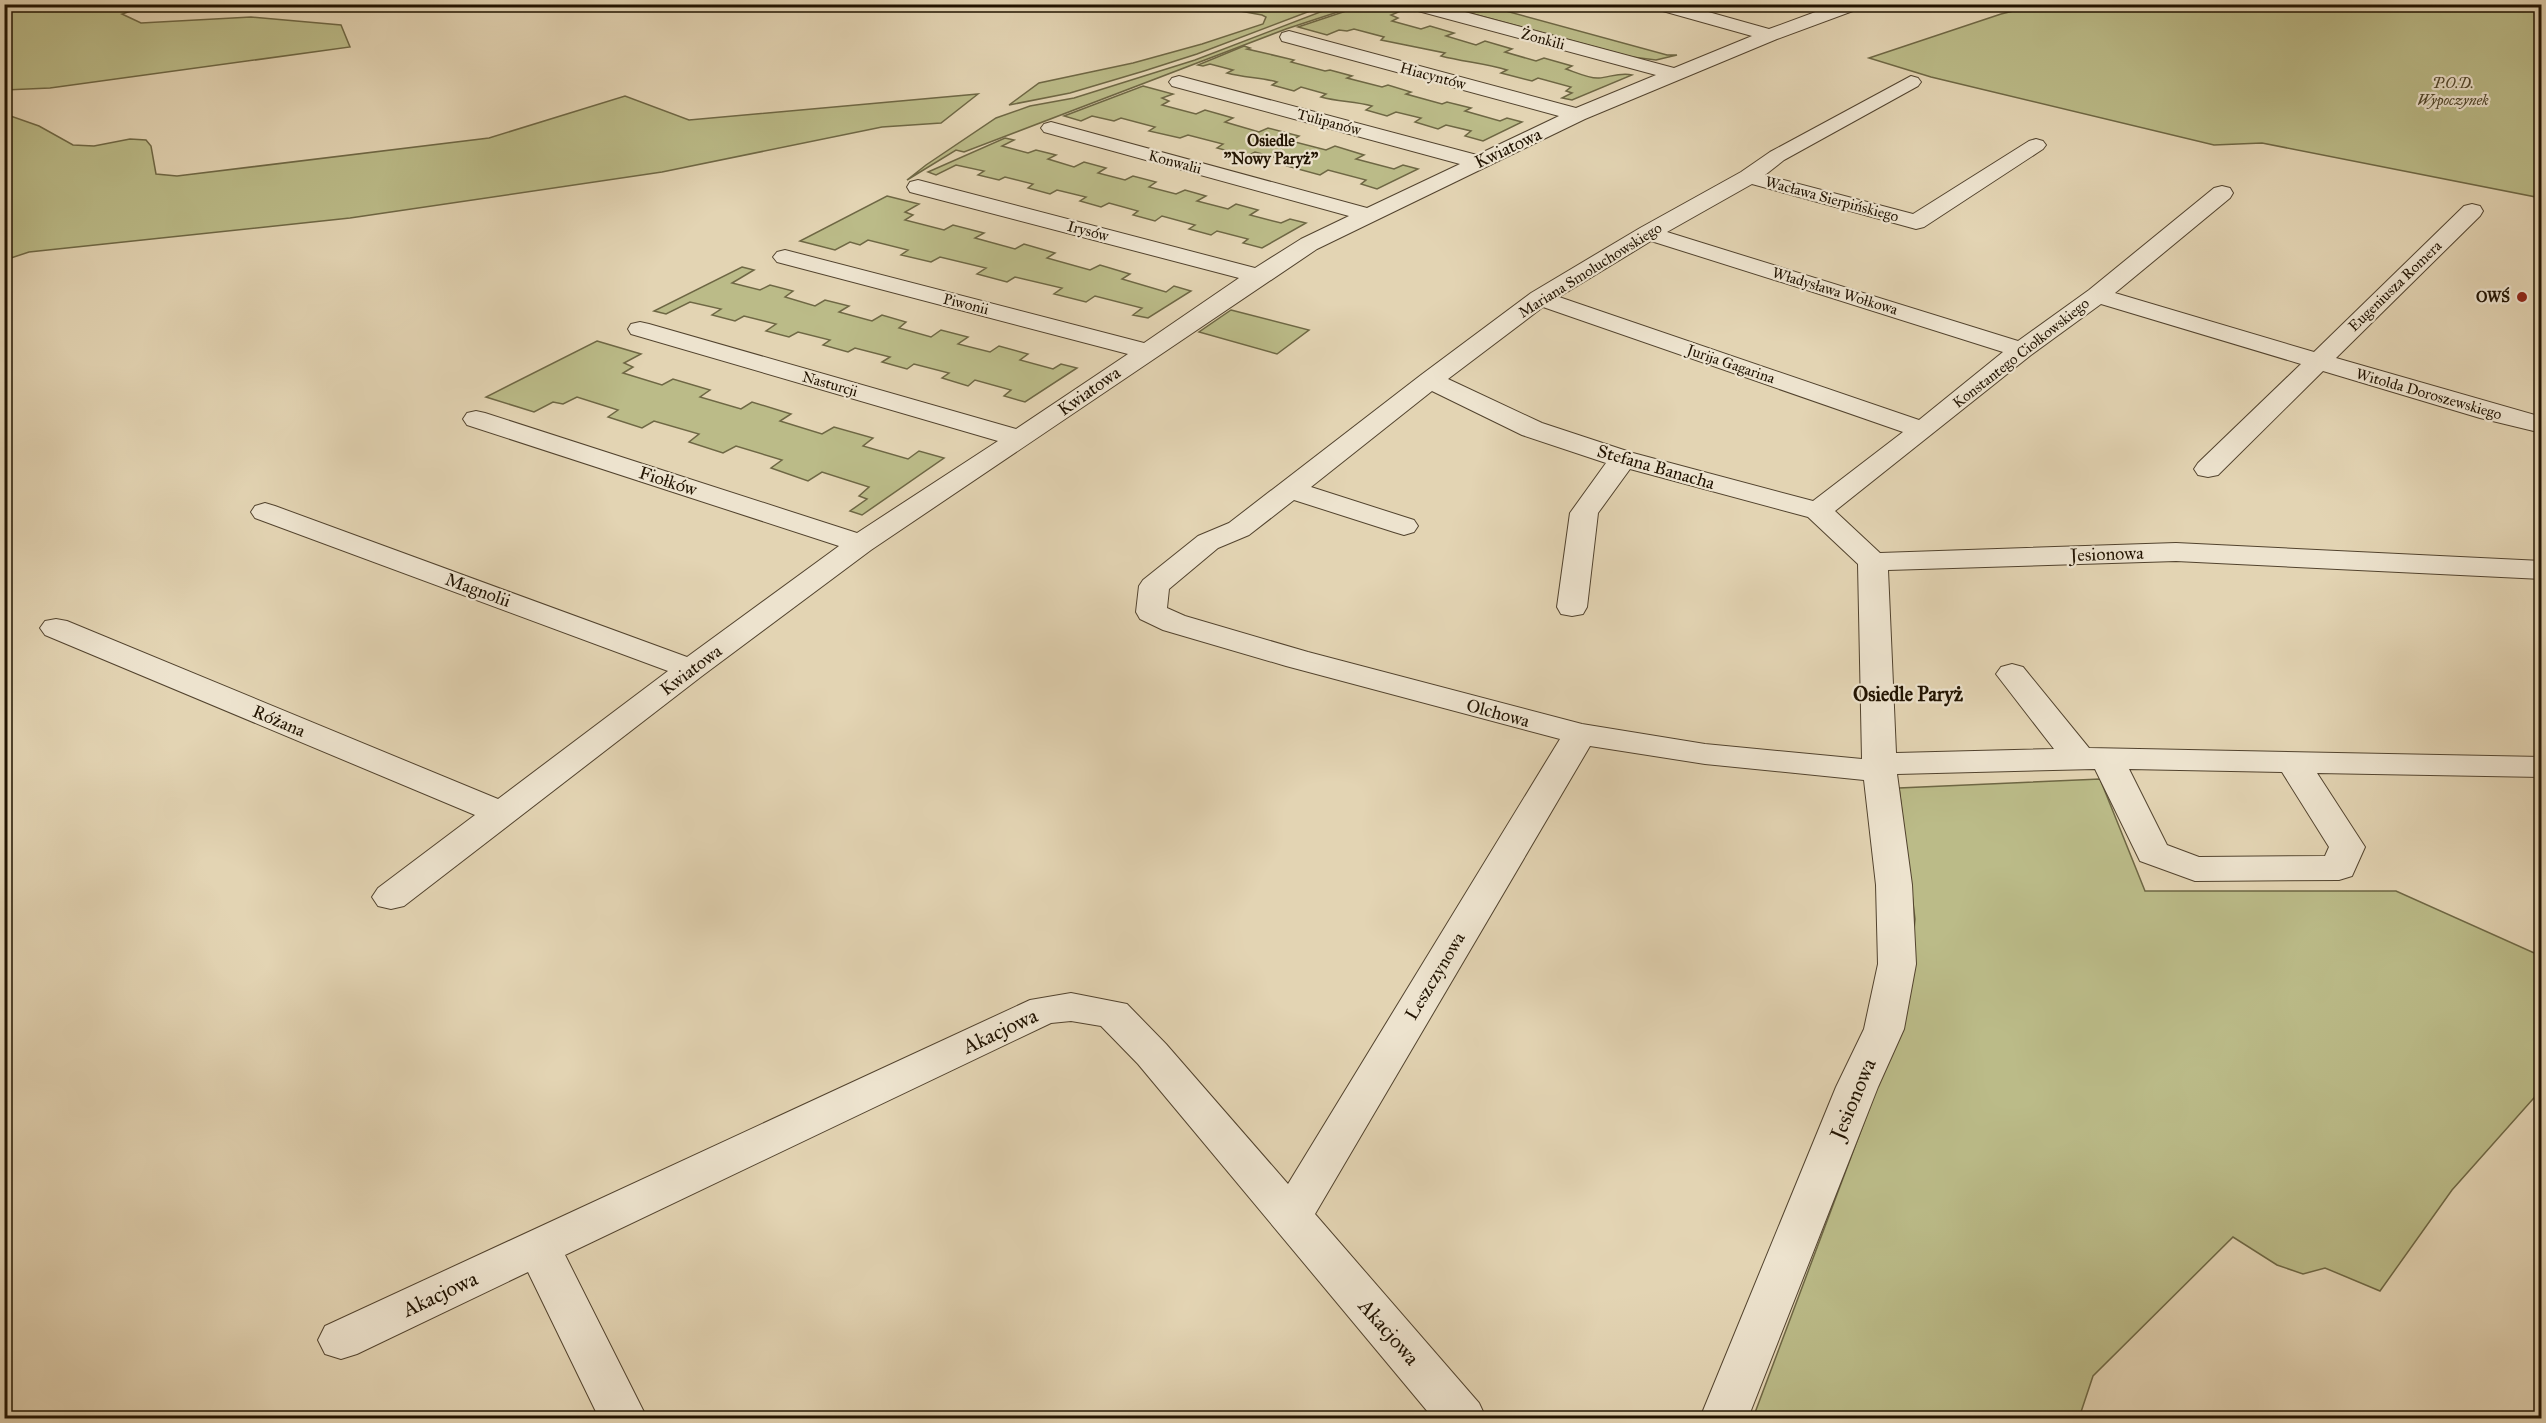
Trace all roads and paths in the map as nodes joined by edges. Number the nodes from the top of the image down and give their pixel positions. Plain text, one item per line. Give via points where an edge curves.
1 (1413, 4) edge
2 (1658, 4) edge
3 (1855, 4) edge
4 (1770, 35) junction
5 (1289, 37) dead end
6 (1673, 74) junction
7 (1179, 82) dead end
8 (1911, 82) dead end
9 (1578, 115) junction
10 (1051, 128) dead end
11 (2037, 146) dead end
12 (1478, 162) junction
13 (1749, 177) junction
14 (918, 187) dead end
15 (2222, 193) dead end
16 (2472, 211) dead end
17 (1369, 215) junction
18 (1648, 233) junction
19 (785, 257) dead end
20 (1258, 276) junction
21 (2097, 295) junction
22 (1540, 298) junction
23 (640, 330) dead end
24 (2022, 350) junction
25 (1147, 351) junction
26 (2318, 360) junction
27 (1430, 380) junction
28 (476, 419) dead end
29 (2541, 425) edge
30 (1923, 430) junction
31 (1020, 439) junction
32 (1623, 459) junction
33 (2208, 469) dead end
34 (1290, 489) junction
35 (1818, 510) junction
36 (266, 512) dead end
37 (1404, 526) dead end
38 (861, 544) junction
39 (1873, 562) junction
40 (2541, 570) edge
41 (1154, 586) joint
42 (1572, 607) dead end
43 (56, 628) dead end
44 (691, 669) junction
45 (2012, 674) dead end
46 (1580, 734) junction
47 (2093, 758) junction
48 (2293, 762) junction
49 (1879, 767) junction
50 (2541, 767) edge
51 (501, 813) junction
52 (391, 897) dead end
53 (1290, 1218) junction
54 (539, 1248) junction
55 (341, 1340) dead end
56 (623, 1419) edge
57 (1462, 1419) edge
58 (1724, 1419) edge

1 - 6 street, Żonkili
2 - 4 street
3 - 4 street, Kwiatowa
4 - 6 street, Kwiatowa
5 - 9 street, Hiacyntów
6 - 9 street, Kwiatowa
7 - 12 street, Tulipanów
8 - 13 street, Mariana Smoluchowskiego via 1777,156
9 - 12 street, Kwiatowa
10 - 17 street, Konwalii
11 - 13 street, Wacława Sierpińskiego via 1916,222
12 - 17 street, Kwiatowa
13 - 18 street, Mariana Smoluchowskiego
14 - 20 street, Irysów
15 - 21 street, Konstantego Ciołkowskiego
16 - 26 street, Eugeniusza Romera
17 - 20 street, Kwiatowa via 1310,244
18 - 22 street, Mariana Smoluchowskiego
18 - 24 street, Władysława Wołkowa
19 - 25 street, Piwonii
20 - 25 street, Kwiatowa
21 - 24 street, Konstantego Ciołkowskiego
21 - 26 street, Witolda Doroszewskiego
22 - 27 street, Mariana Smoluchowskiego
22 - 30 street, Jurija Gagarina
23 - 31 street, Nasturcji
24 - 30 street, Konstantego Ciołkowskiego
25 - 31 street, Kwiatowa
26 - 29 street, Witolda Doroszewskiego
26 - 33 street
27 - 32 street, Stefana Banacha via 1532,429
27 - 34 street, Mariana Smoluchowskiego
28 - 38 street, Fiołków
30 - 35 street, Konstantego Ciołkowskiego
31 - 38 street, Kwiatowa
32 - 35 street, Stefana Banacha
32 - 42 street via 1584,513
34 - 37 street
34 - 41 street, Mariana Smoluchowskiego via 1239,529 1208,542
35 - 39 street, Stefana Banacha
36 - 44 street, Magnolii
38 - 44 street, Kwiatowa
39 - 40 street, Jesionowa via 2176,552
39 - 49 street, Jesionowa
41 - 46 street, Olchowa via 1151,612 1174,623
43 - 51 street, Różana
44 - 51 street, Kwiatowa
45 - 47 street
46 - 49 street, Olchowa via 1705,754
46 - 53 street, Leszczynowa
47 - 48 street
47 - 48 street via 2153,853 2195,869 2339,868 2347,847
47 - 49 street
48 - 50 street
49 - 58 street, Jesionowa via 1894,885 1898,964 1884,1029
51 - 52 street, Kwiatowa
53 - 54 street, Akacjowa via 1152,1054 1113,1014 1071,1007 1044,1010
53 - 57 street, Akacjowa
54 - 55 street, Akacjowa
54 - 56 street

